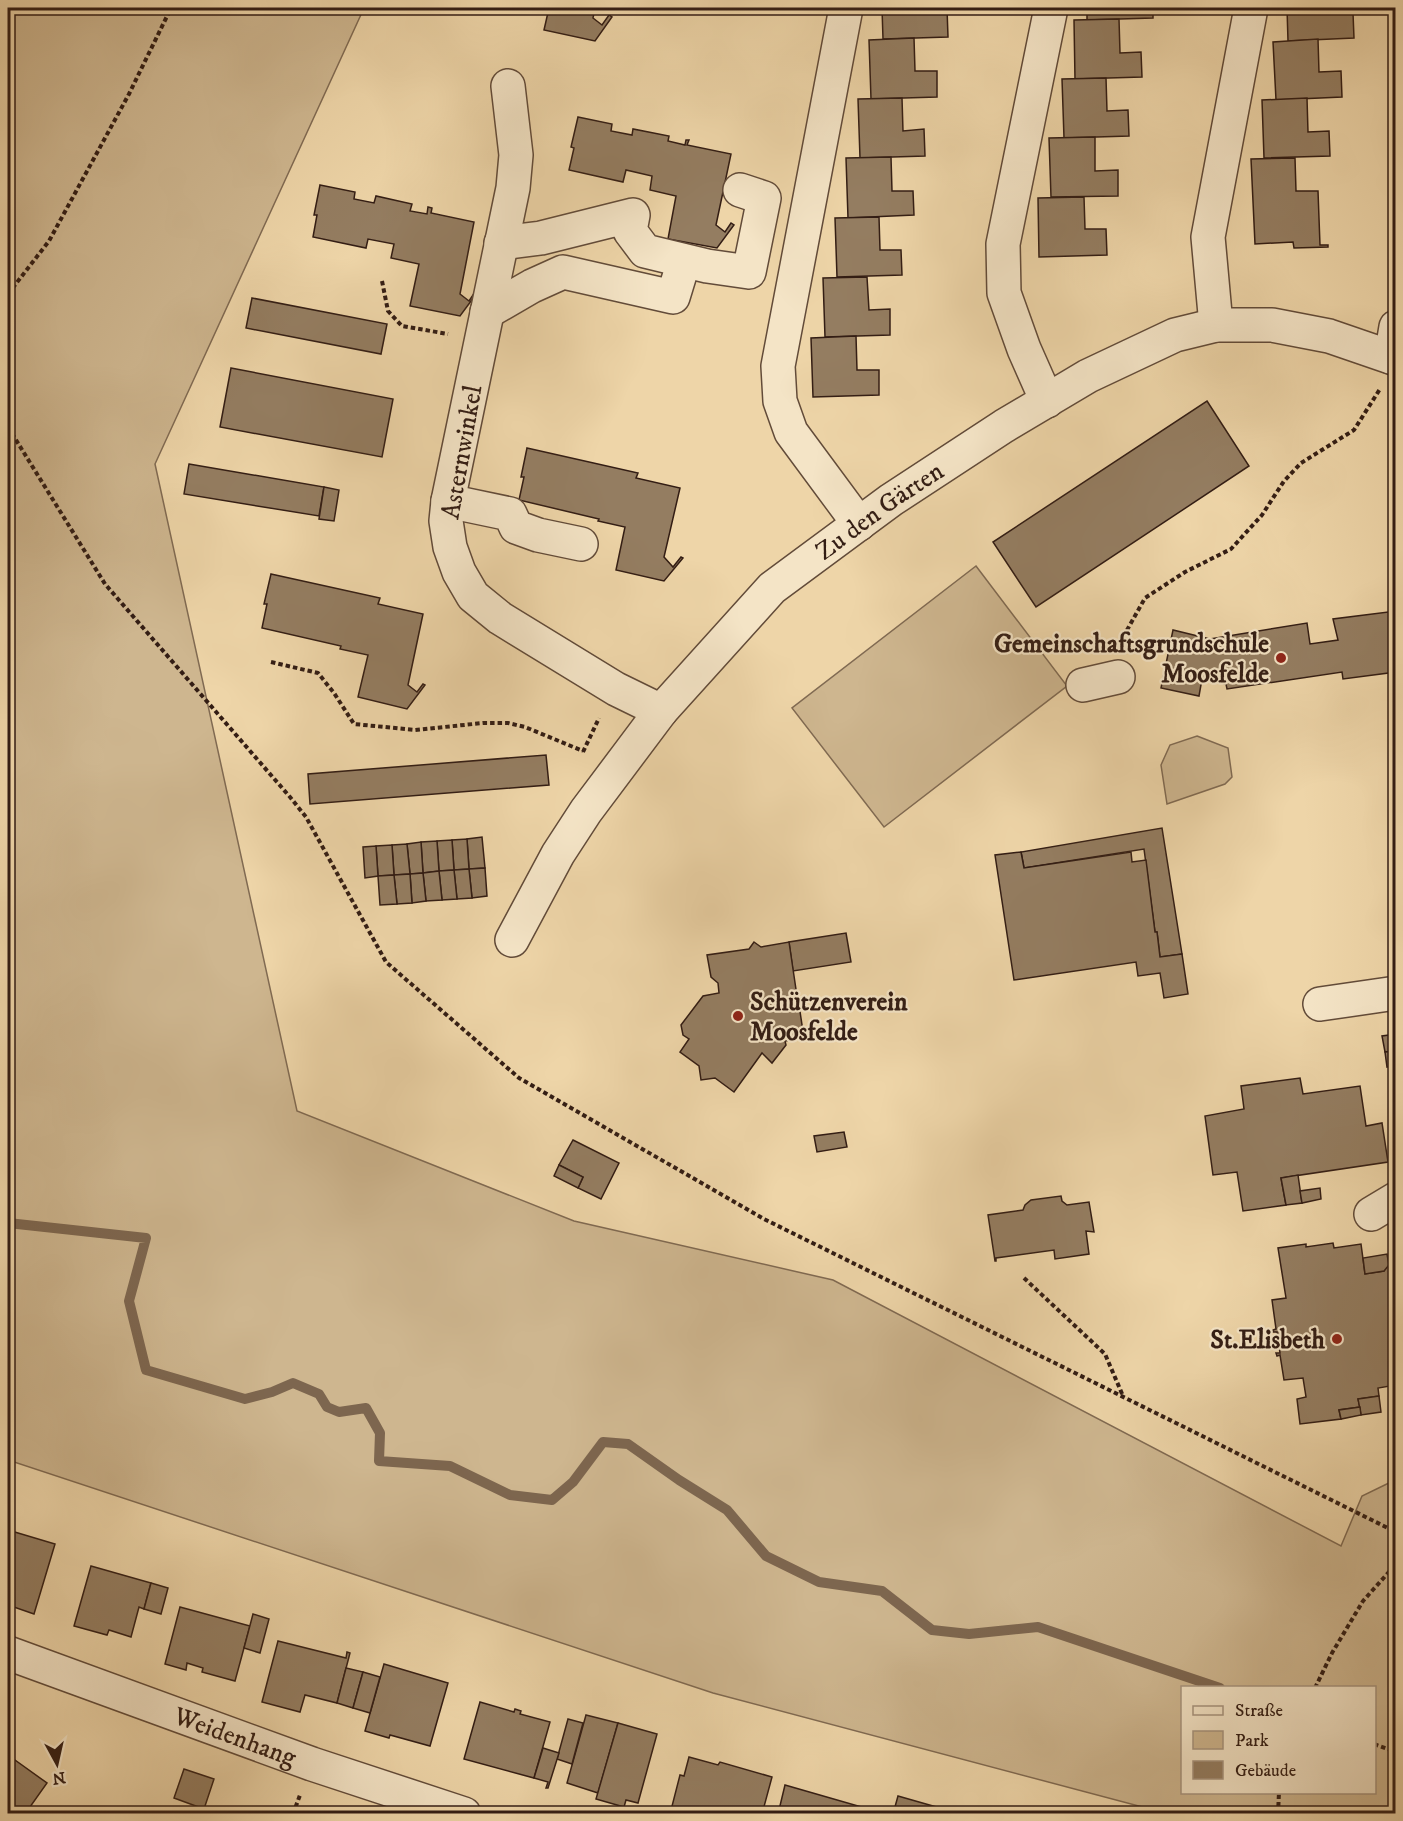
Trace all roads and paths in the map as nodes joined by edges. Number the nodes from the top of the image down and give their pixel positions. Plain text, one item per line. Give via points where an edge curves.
1 (171, 8) edge
2 (846, 8) edge
3 (1051, 8) edge
4 (1251, 8) edge
5 (508, 86) dead end
6 (740, 190) dead end
7 (501, 243) junction
8 (684, 261) junction
9 (381, 281) dead end
10 (8, 294) edge
11 (1216, 325) junction
12 (484, 327) junction
13 (1394, 348) edge
14 (1047, 401) junction
15 (8, 427) edge
16 (448, 501) junction
17 (859, 524) junction
18 (581, 544) dead end
19 (271, 662) dead end
20 (1118, 677) joint
21 (1083, 685) dead end
22 (661, 711) junction
23 (583, 751) dead end
24 (512, 940) dead end
25 (1395, 993) edge
26 (1320, 1004) dead end
27 (1024, 1278) dead end
28 (1123, 1397) junction
29 (1395, 1532) edge
30 (1395, 1564) edge
31 (8, 1653) edge
32 (1316, 1686) edge
33 (1376, 1745) edge
34 (1395, 1752) edge
35 (1279, 1794) edge
36 (465, 1814) edge
37 (1278, 1814) edge

1 - 10 path via 50,241
2 - 17 street via 778,366 780,401 791,432
3 - 14 street via 1003,244 1004,293
4 - 11 street via 1208,237
5 - 7 street, Asternwinkel via 516,155
6 - 8 street via 764,198 749,272
7 - 8 street via 541,238 633,215 630,231 645,251
7 - 12 street, Asternwinkel
8 - 12 street via 673,297 563,272 532,286
9 - 12 path via 388,311 402,326
11 - 13 street, Zu den Gärten via 1272,325
11 - 14 street, Zu den Gärten via 1175,335 1088,376
12 - 16 street, Asternwinkel
13 - 20 path via 1386,380 1354,430 1301,463 1231,549 1144,598 1122,639
14 - 17 street, Zu den Gärten
15 - 28 path via 105,584 306,818 386,962 519,1078 764,1219
16 - 18 street via 510,514 516,527
16 - 22 street, Asternwinkel via 450,547 473,596 500,618 616,689
17 - 22 street, Zu den Gärten via 772,588
19 - 23 path via 318,673 354,724 415,730 508,723
20 - 21 street
22 - 24 street, Zu den Gärten via 558,854
25 - 26 street
27 - 28 path via 1105,1353
28 - 29 path
30 - 32 path via 1363,1601
31 - 36 street, Weidenhang via 312,1764
33 - 34 path
35 - 37 path

